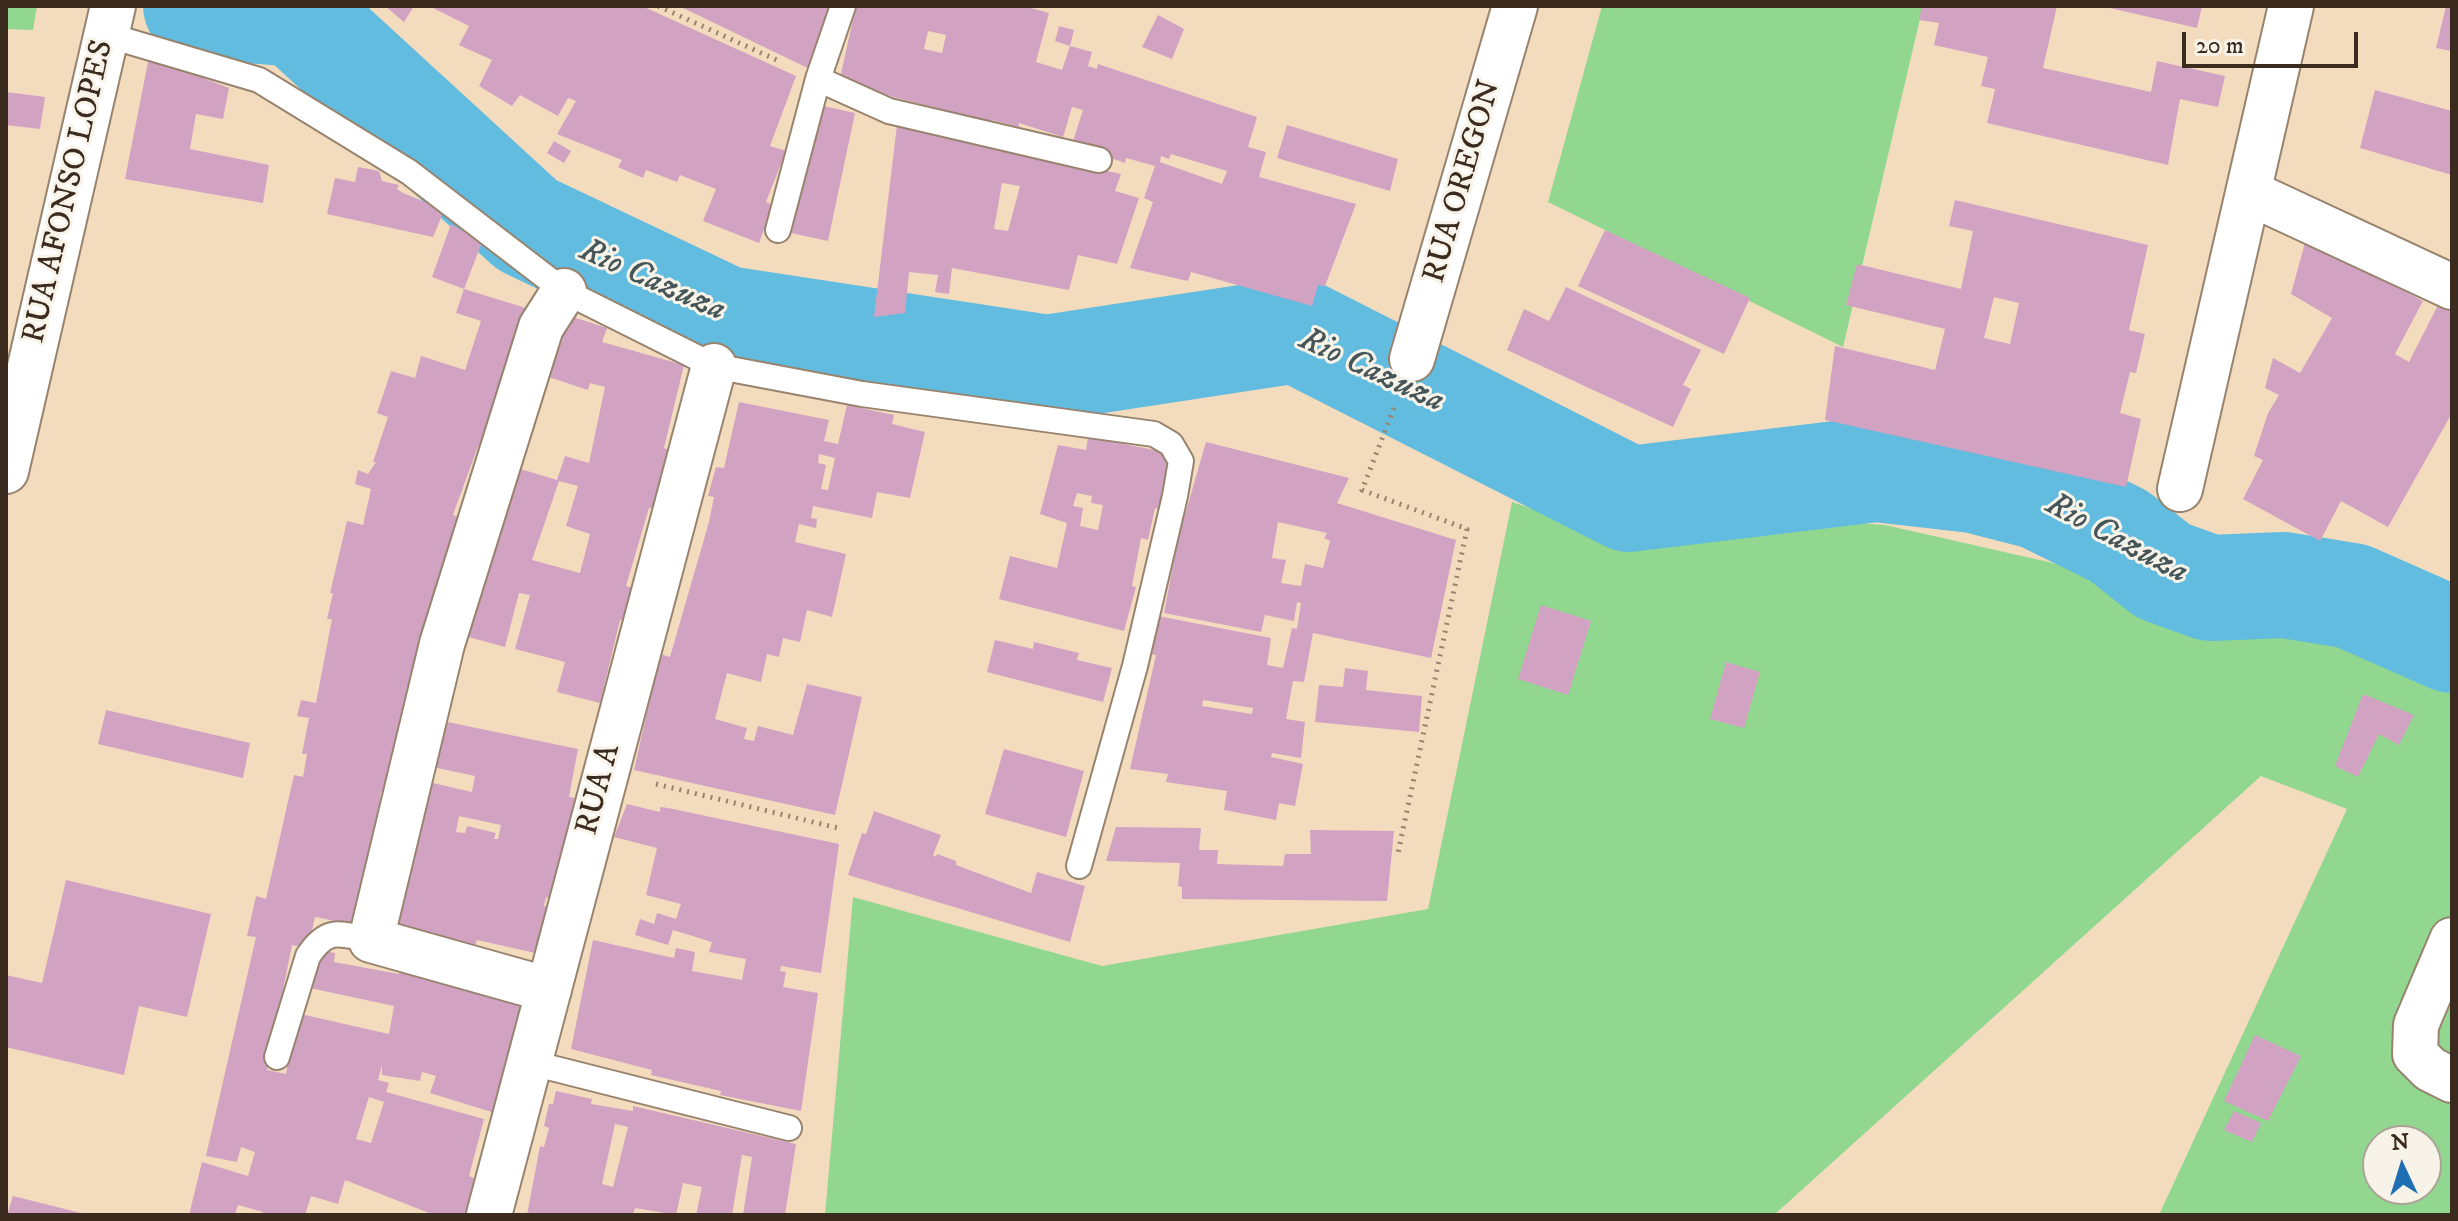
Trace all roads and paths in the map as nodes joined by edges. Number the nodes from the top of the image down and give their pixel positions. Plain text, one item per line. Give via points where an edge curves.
1 (658, 6) edge
2 (843, 6) edge
3 (1515, 6) edge
4 (2291, 6) edge
5 (110, 21) edge
6 (818, 79) junction
7 (1099, 160) dead end
8 (2250, 193) junction
9 (778, 230) dead end
10 (2452, 287) edge
11 (564, 291) junction
12 (1412, 359) dead end
13 (714, 366) junction
14 (1388, 425) dead end
15 (6, 471) edge
16 (2180, 489) dead end
17 (605, 772) junction
18 (838, 828) dead end
19 (1398, 853) dead end
20 (1079, 866) dead end
21 (371, 940) junction
22 (2452, 940) edge
23 (549, 990) junction
24 (277, 1057) dead end
25 (528, 1062) junction
26 (2452, 1080) edge
27 (789, 1128) dead end
28 (489, 1215) edge

1 - 6 path
2 - 6 lane
3 - 12 street, RUA OREGON
4 - 8 street
5 - 11 lane via 259,80 409,172
5 - 15 street, RUA AFONSO LOPES
6 - 7 lane via 889,111
6 - 9 lane
8 - 10 street
8 - 16 street
11 - 13 lane
11 - 21 street via 541,327 442,644
13 - 17 street, RUA A
13 - 20 lane via 862,394 1154,434 1171,444 1181,461 1175,496
14 - 19 path via 1362,490 1467,529
17 - 18 path
17 - 23 street, RUA A
21 - 23 street
21 - 24 lane via 338,933 317,943 308,956
22 - 26 street via 2416,1025 2415,1054
23 - 25 street, RUA A
25 - 27 lane
25 - 28 street, RUA A

